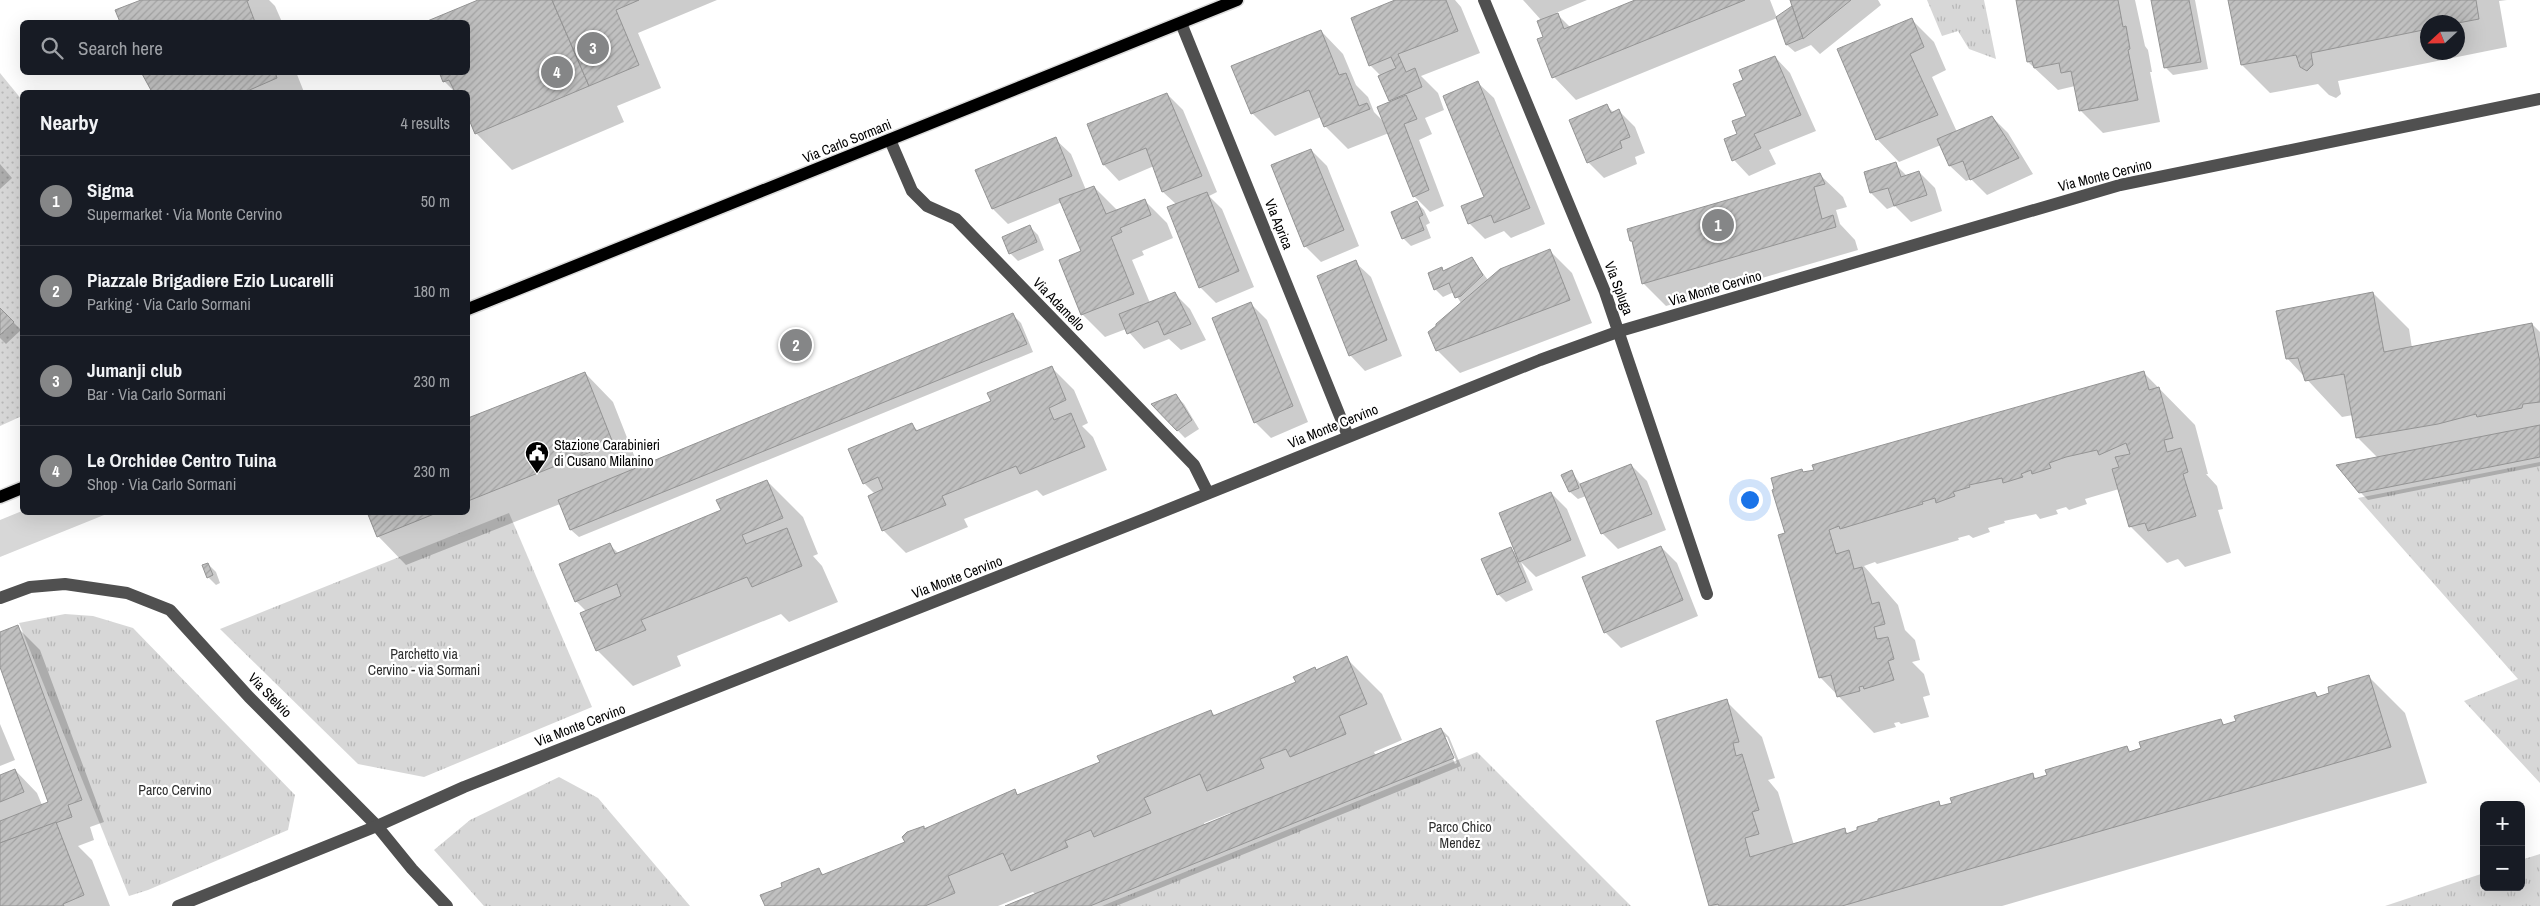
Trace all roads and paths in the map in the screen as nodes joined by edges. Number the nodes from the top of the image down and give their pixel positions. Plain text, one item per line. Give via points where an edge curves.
1 (1238, 0) edge
2 (1484, 0) edge
3 (1181, 23) junction
4 (2540, 99) edge
5 (890, 140) junction
6 (470, 308) edge
7 (1620, 331) junction
8 (1348, 436) junction
9 (20, 489) edge
10 (1208, 493) junction
11 (0, 496) edge
12 (1707, 594) dead end
13 (0, 598) edge
14 (377, 826) junction
15 (178, 906) edge
16 (447, 906) edge

1 - 3 main road, Via Carlo Sormani
2 - 7 street, Via Spluga
3 - 5 main road, Via Carlo Sormani
3 - 8 street, Via Aprica
4 - 7 street, Via Monte Cervino via 2120,185
5 - 6 main road, Via Carlo Sormani
5 - 10 street, Via Adamello via 912,191 927,206 956,219 1194,465
7 - 8 street, Via Monte Cervino
7 - 12 street, Via Spluga
8 - 10 street, Via Monte Cervino
9 - 11 main road
10 - 14 street, Via Monte Cervino via 464,786
13 - 14 street, Via Stelvio via 30,587 64,584 127,593 170,610 249,697
14 - 15 street, Via Monte Cervino
14 - 16 street, Via Stelvio

